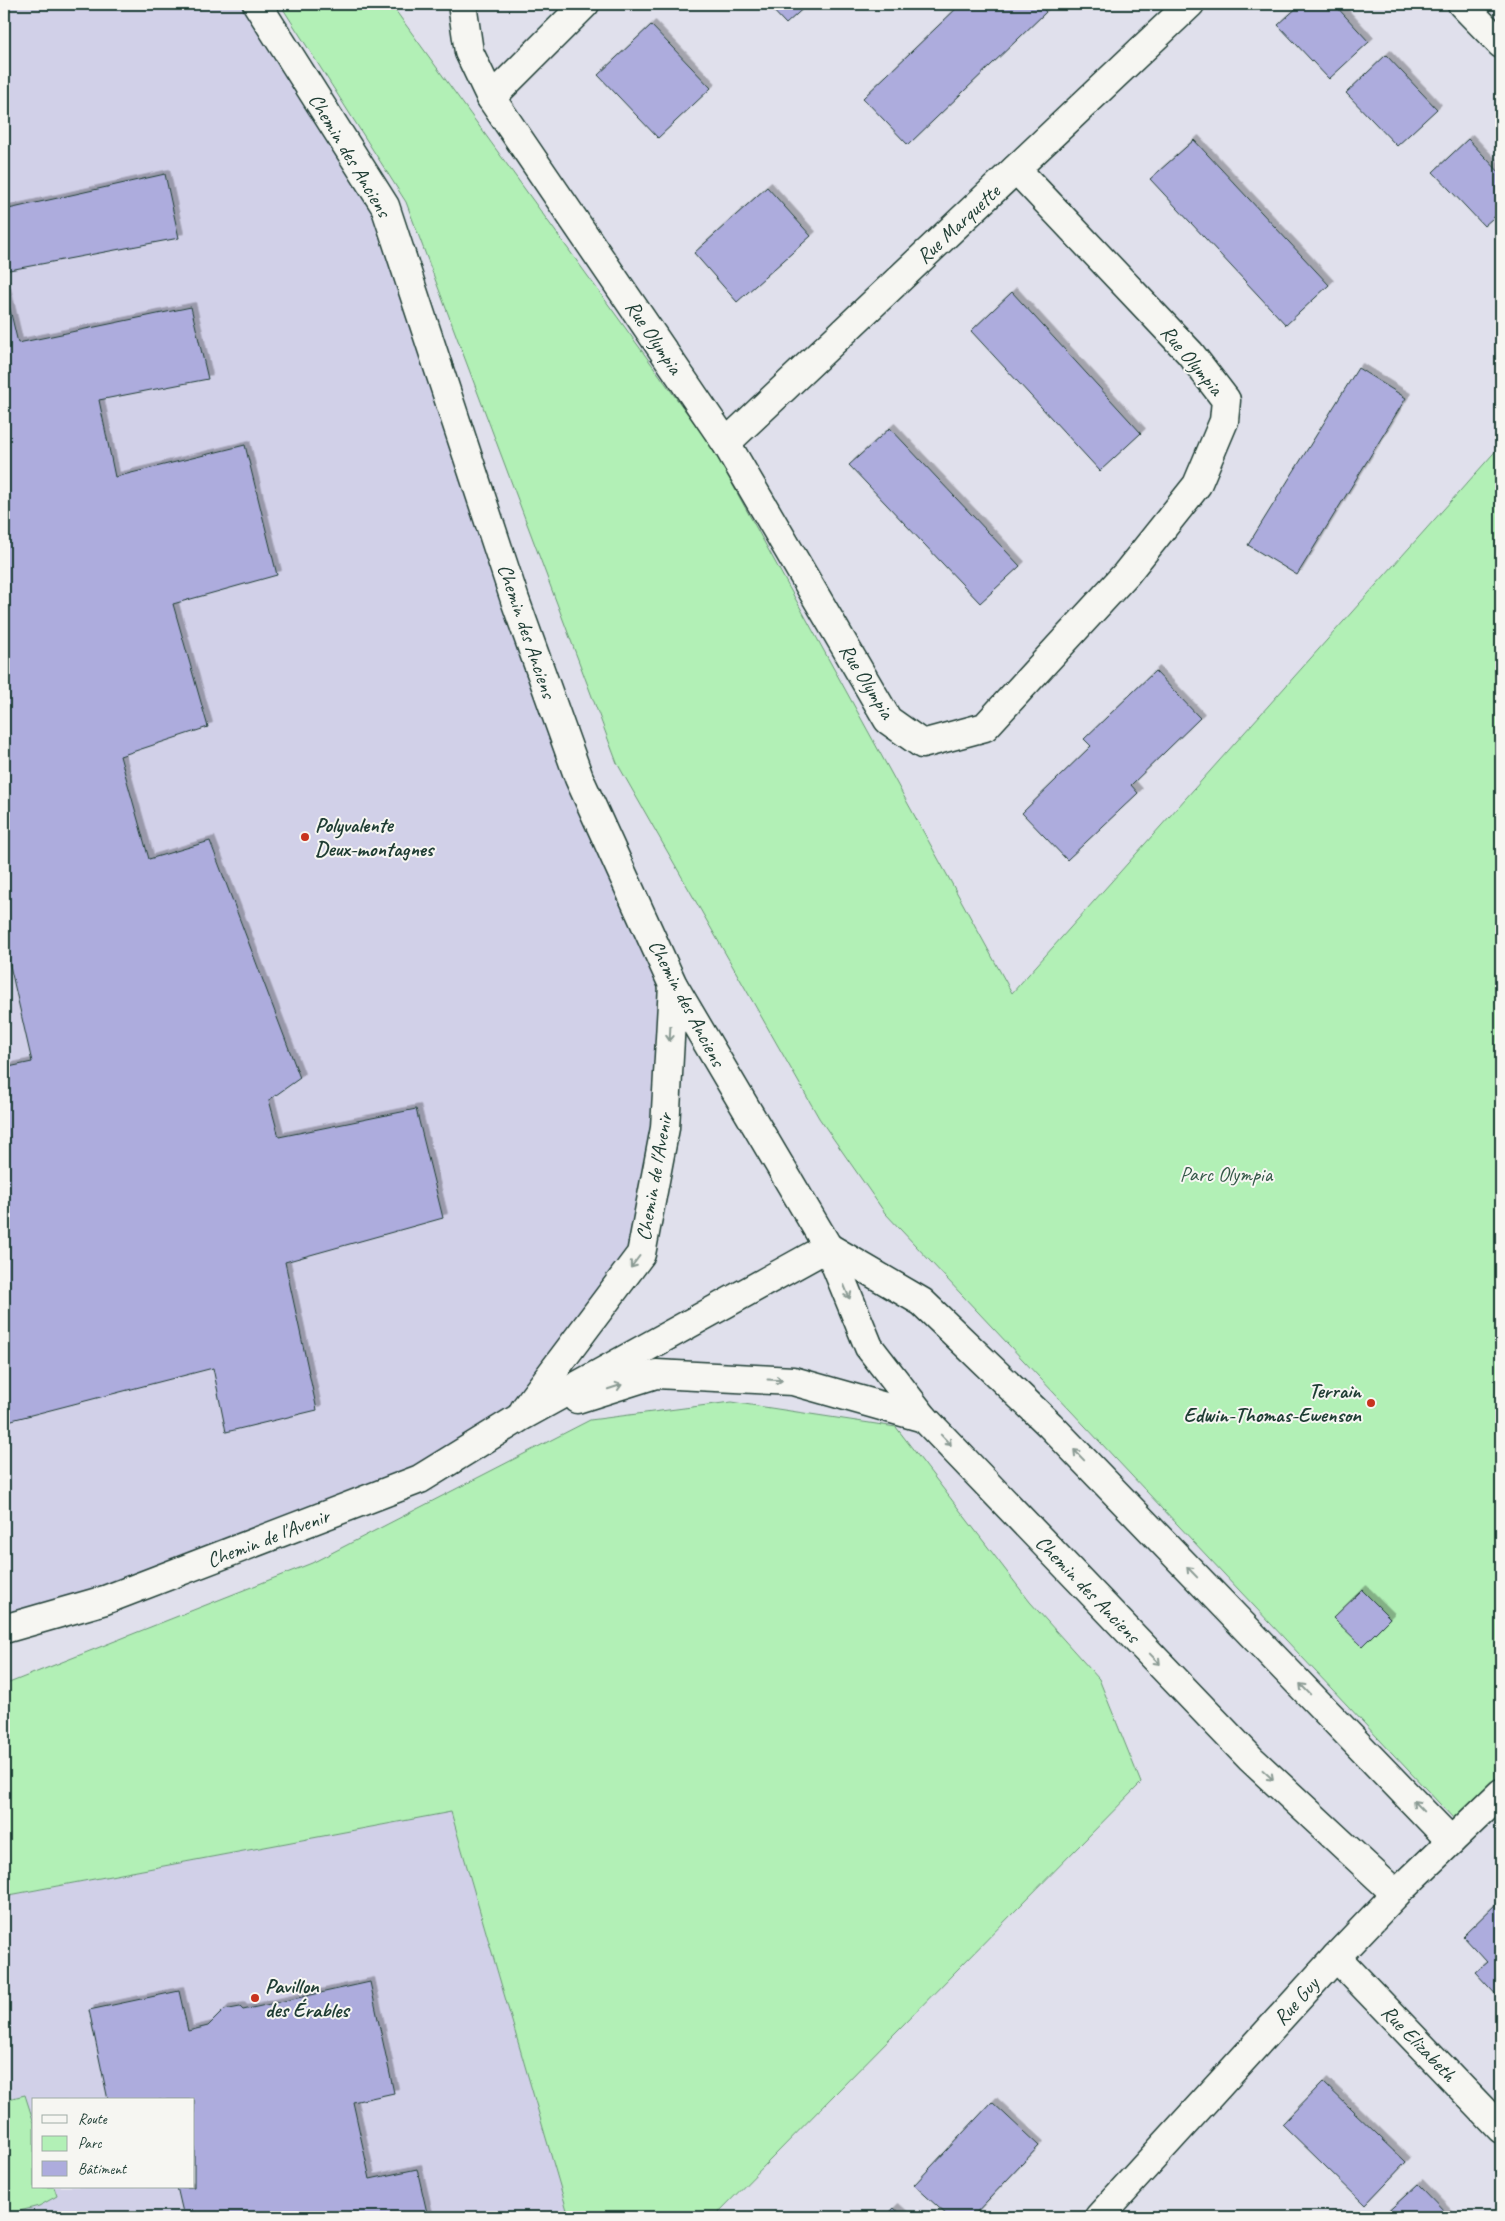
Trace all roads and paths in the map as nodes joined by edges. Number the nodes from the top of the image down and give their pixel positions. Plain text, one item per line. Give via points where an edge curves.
1 (258, 4) edge
2 (462, 4) edge
3 (585, 4) edge
4 (1190, 4) edge
5 (1462, 4) edge
6 (1501, 44) edge
7 (491, 98) junction
8 (1016, 169) junction
9 (726, 444) junction
10 (673, 986) junction
11 (828, 1247) junction
12 (518, 1418) junction
13 (924, 1418) junction
14 (4, 1630) edge
15 (1501, 1793) edge
16 (1451, 1841) junction
17 (1396, 1894) junction
18 (1336, 1957) junction
19 (1501, 2129) edge
20 (1099, 2217) edge

1 - 10 street, Chemin des Anciens via 385,206 515,600 579,778
2 - 7 street, Rue Olympia via 469,52
3 - 7 street
4 - 8 street, Rue Marquette
5 - 6 street
7 - 9 street, Rue Olympia
8 - 9 street, Rue Marquette
8 - 9 street, Rue Olympia via 1190,353 1226,400 1224,421 1197,485 1126,574 985,726 922,744 888,720
10 - 11 street, Chemin des Anciens
10 -> 12 street, Chemin de l'Avenir via 665,1128 641,1254
11 - 12 street, Chemin de l'Avenir
11 -> 13 street, Chemin des Anciens via 869,1347
16 -> 11 street, Chemin des Anciens via 1050,1425 922,1302
12 -> 13 street, Chemin de l'Avenir via 656,1374 793,1382
12 - 14 street, Chemin de l'Avenir via 420,1479 105,1600
13 -> 17 street, Chemin des Anciens via 1251,1759
15 - 16 street, Rue Guy
16 - 17 street, Rue Guy
17 - 18 street, Rue Guy
18 - 19 street, Rue Elizabeth
18 - 20 street, Rue Guy

